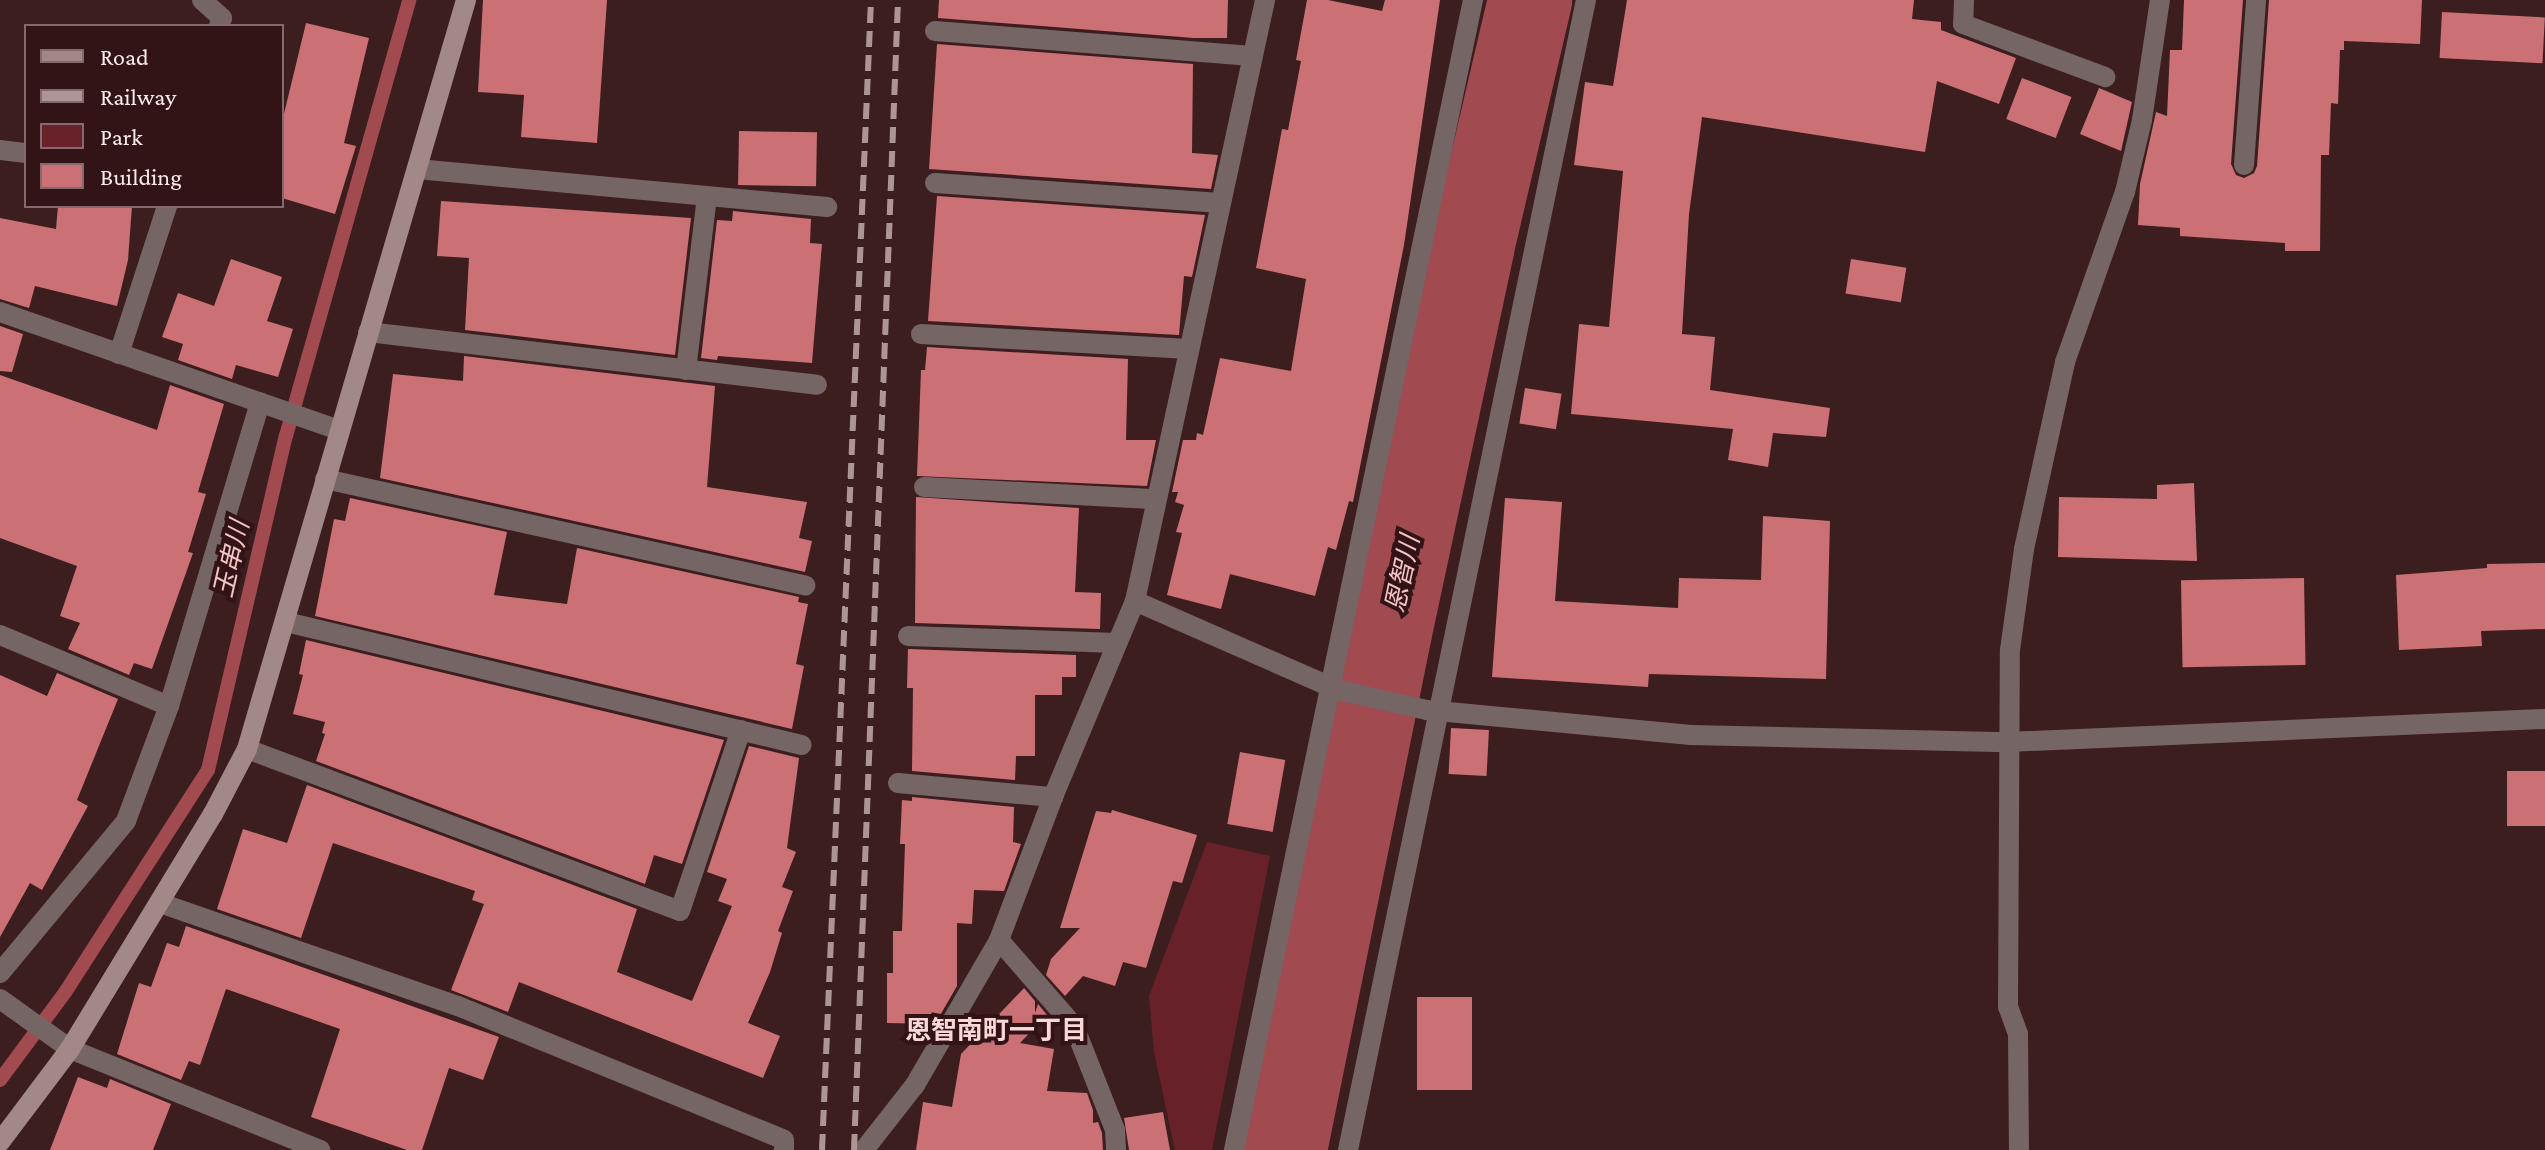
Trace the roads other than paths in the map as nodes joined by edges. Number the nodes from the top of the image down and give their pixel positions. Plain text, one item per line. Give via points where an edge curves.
1 (202, 0) edge
2 (466, 0) edge
3 (1265, 0) edge
4 (1473, 0) edge
5 (1586, 0) edge
6 (1964, 0) edge
7 (2160, 0) edge
8 (2256, 0) edge
9 (220, 24) edge
10 (935, 31) dead end
11 (1252, 56) junction
12 (2105, 77) dead end
13 (0, 150) edge
14 (24, 153) edge
15 (2244, 165) dead end
16 (417, 169) junction
17 (935, 183) dead end
18 (707, 196) junction
19 (1220, 203) junction
20 (827, 207) dead end
21 (166, 208) edge
22 (0, 312) edge
23 (368, 332) junction
24 (921, 334) dead end
25 (1189, 349) junction
26 (119, 354) junction
27 (686, 370) junction
28 (817, 385) dead end
29 (260, 402) junction
30 (338, 430) junction
31 (325, 479) junction
32 (924, 487) dead end
33 (1156, 499) junction
34 (805, 585) dead end
35 (1135, 601) junction
36 (286, 622) junction
37 (0, 635) edge
38 (908, 636) dead end
39 (1117, 643) junction
40 (1334, 688) junction
41 (169, 706) junction
42 (1434, 709) junction
43 (2545, 719) edge
44 (741, 730) junction
45 (2007, 742) junction
46 (802, 745) dead end
47 (247, 749) junction
48 (898, 783) dead end
49 (1053, 797) junction
50 (160, 903) junction
51 (999, 940) junction
52 (0, 973) edge
53 (0, 999) edge
54 (70, 1049) junction
55 (882, 1128) junction
56 (0, 1142) edge
57 (320, 1150) edge
58 (784, 1150) edge
59 (864, 1150) edge
60 (881, 1150) edge
61 (1116, 1150) edge
62 (1234, 1150) edge
63 (1348, 1150) edge
64 (2019, 1150) edge

1 - 9 street via 222,18
2 - 16 street
3 - 11 street
4 - 40 street
5 - 42 street
6 - 12 street via 1963,24
7 - 45 street via 2125,192 2065,362 2024,549 2010,650
8 - 15 street
10 - 11 street
11 - 19 street
13 - 14 street
16 - 18 street
16 - 23 street
17 - 19 street
18 - 20 street
18 - 27 street
19 - 25 street
21 - 26 street
22 - 26 street
23 - 27 street
23 - 30 street
24 - 25 street
25 - 33 street
26 - 29 street
27 - 28 street
29 - 30 street
29 - 41 street
30 - 31 street
31 - 34 street
31 - 36 street
32 - 33 street
33 - 35 street
35 - 39 street
35 - 40 street
36 - 44 street
36 - 47 street
37 - 41 street
38 - 39 street
39 - 49 street
40 - 42 street
40 - 62 street
41 - 52 street via 126,821
42 - 45 street via 1691,735
42 - 63 street
43 - 45 street
44 - 46 street
44 - 47 street via 680,911
45 - 64 street via 2008,1007 2018,1034
47 - 50 street
48 - 49 street
49 - 51 street
50 - 54 street
50 - 58 street via 458,1006 784,1140
51 - 55 street via 915,1085
51 - 61 street via 1074,1026 1115,1130
53 - 54 street
54 - 56 street
54 - 57 street
55 - 59 street
55 - 60 street

